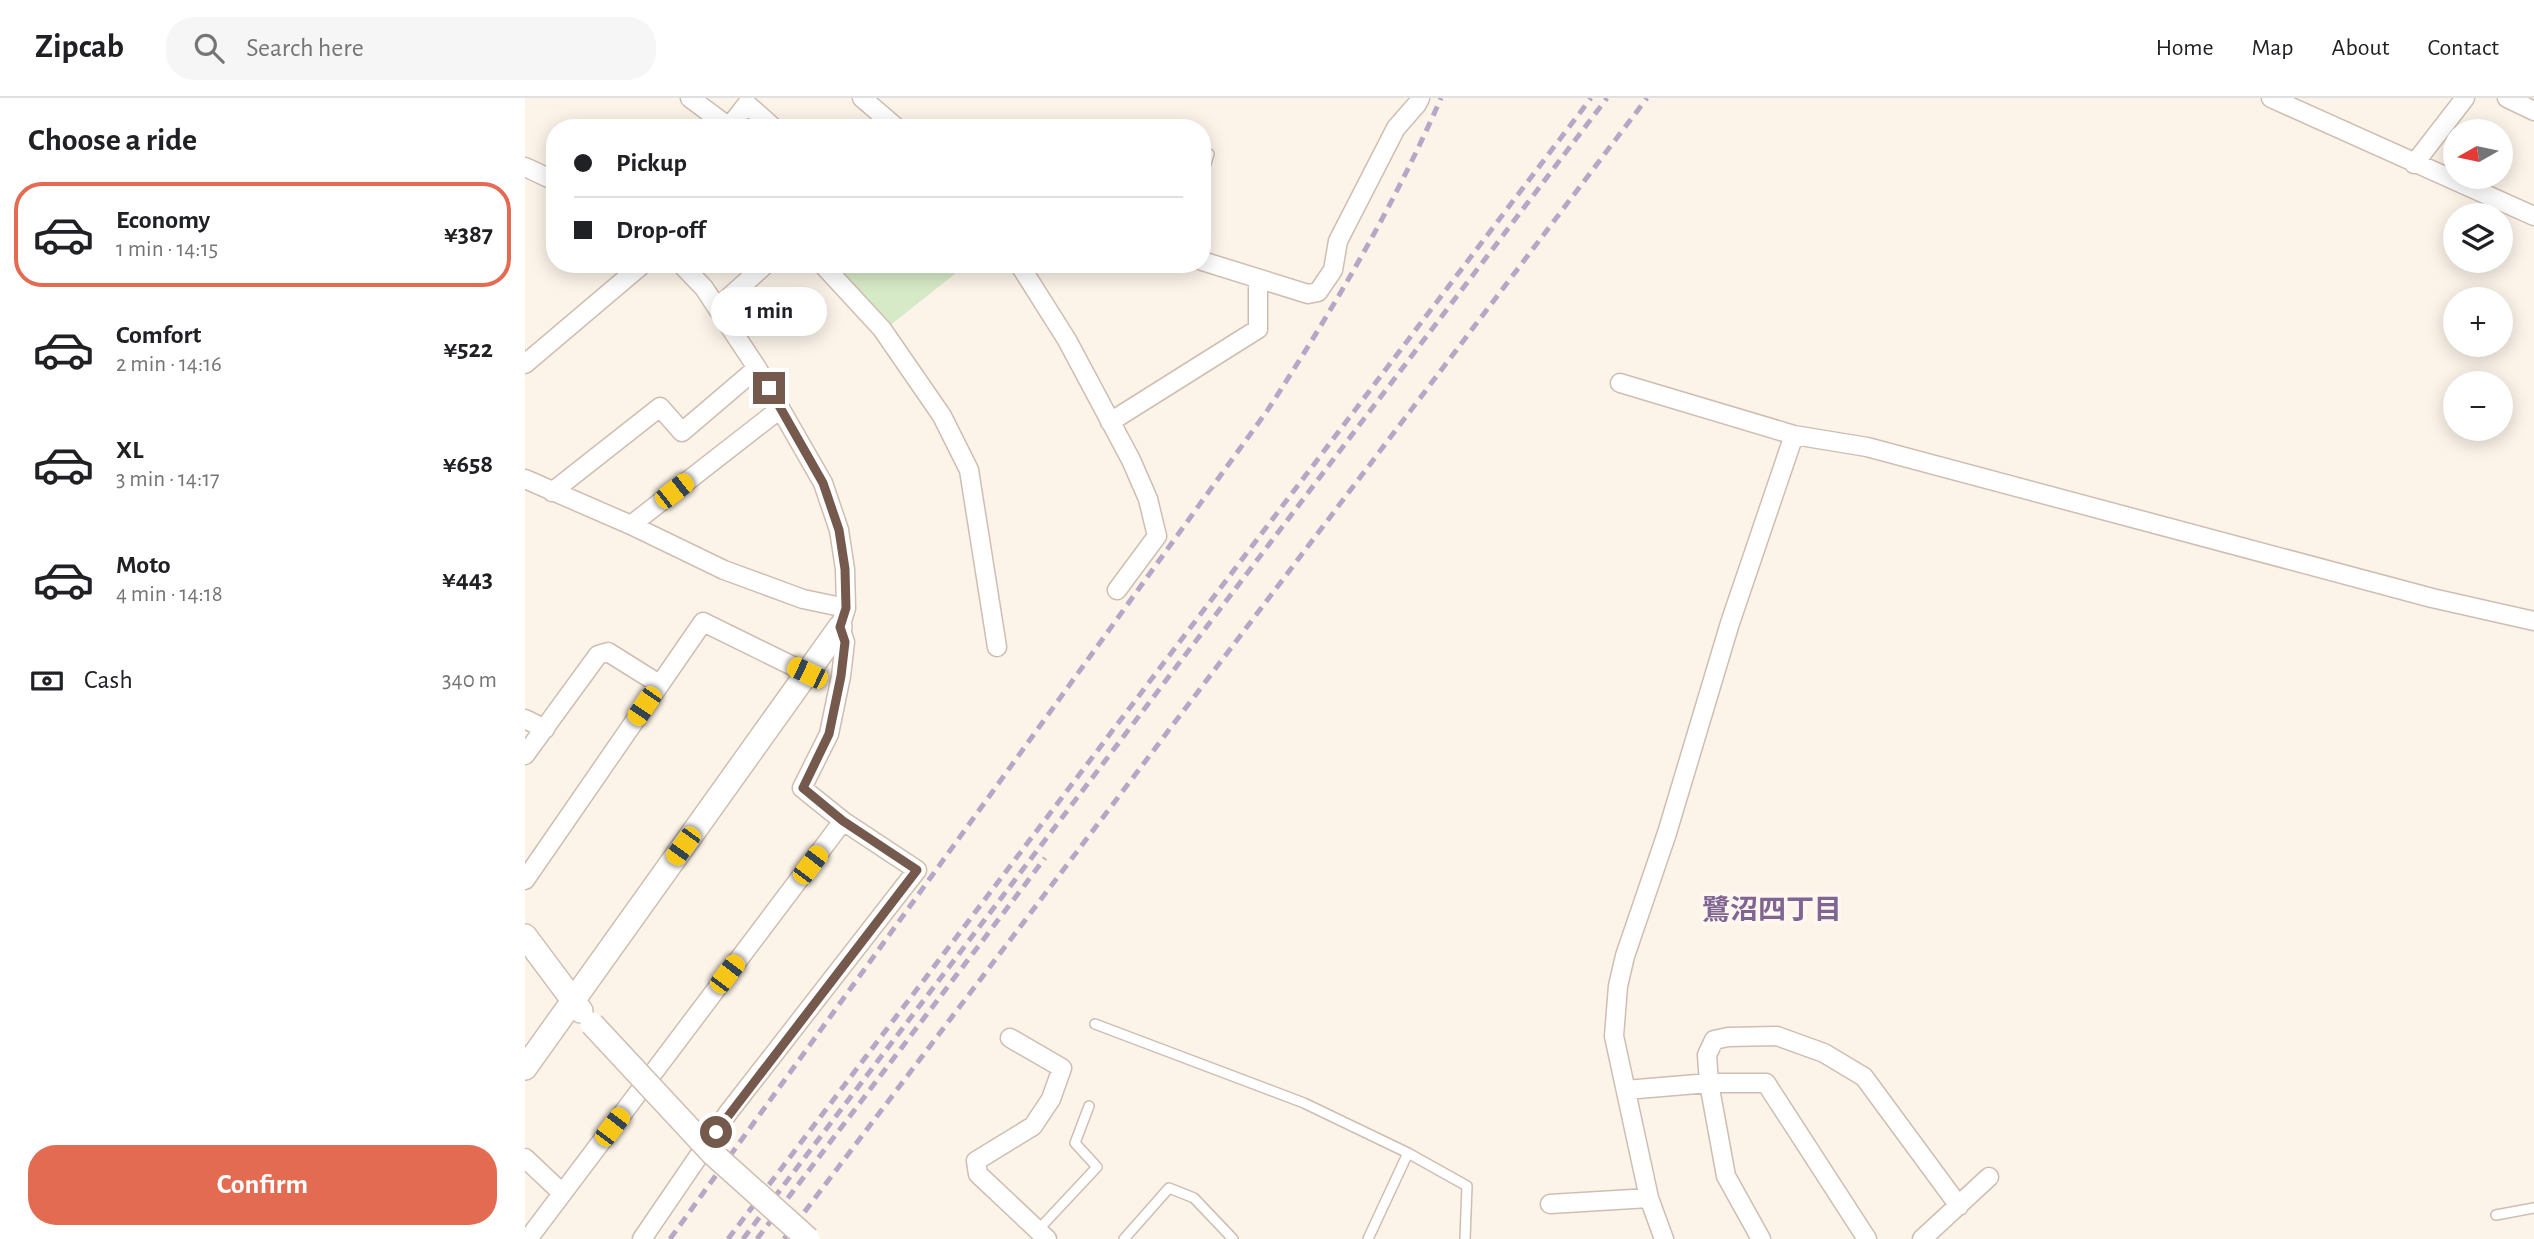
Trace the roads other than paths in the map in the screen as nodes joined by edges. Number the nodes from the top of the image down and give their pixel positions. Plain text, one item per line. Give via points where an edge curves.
1 (690, 98) edge
2 (862, 98) edge
3 (1420, 98) edge
4 (2271, 98) edge
5 (2465, 98) edge
6 (2507, 98) edge
7 (2534, 111) edge
8 (718, 119) edge
9 (735, 119) edge
10 (764, 119) edge
11 (886, 119) edge
12 (2414, 164) junction
13 (525, 167) edge
14 (546, 177) edge
15 (2534, 216) edge
16 (1211, 264) edge
17 (632, 273) edge
18 (690, 273) edge
19 (756, 273) edge
20 (830, 273) edge
21 (1025, 273) edge
22 (1258, 280) junction
23 (717, 308) junction
24 (525, 364) edge
25 (757, 368) junction
26 (1620, 383) dead end
27 (781, 409) junction
28 (1110, 422) junction
29 (1794, 435) junction
30 (525, 480) edge
31 (552, 492) junction
32 (631, 525) junction
33 (1117, 590) dead end
34 (843, 618) junction
35 (2534, 621) edge
36 (997, 647) dead end
37 (807, 673) junction
38 (659, 684) junction
39 (525, 719) edge
40 (545, 729) junction
41 (525, 755) edge
42 (843, 821) junction
43 (525, 880) edge
44 (525, 936) edge
45 (573, 1001) junction
46 (1095, 1024) dead end
47 (1010, 1038) dead end
48 (525, 1068) edge
49 (1709, 1083) junction
50 (1626, 1090) junction
51 (1089, 1106) dead end
52 (1408, 1153) junction
53 (525, 1158) edge
54 (1989, 1177) dead end
55 (562, 1193) junction
56 (1649, 1198) junction
57 (1550, 1204) dead end
58 (1959, 1206) junction
59 (2534, 1208) edge
60 (2496, 1216) dead end
61 (1043, 1236) edge
62 (528, 1239) edge
63 (642, 1239) edge
64 (808, 1239) edge
65 (1124, 1239) edge
66 (1233, 1239) edge
67 (1368, 1239) edge
68 (1465, 1239) edge
69 (1664, 1239) edge
70 (1761, 1239) edge
71 (1867, 1239) edge
72 (1921, 1239) edge

1 - 8 street
2 - 11 street
3 - 22 street via 1396,128 1338,241 1333,270 1318,292 1308,294
4 - 12 street
5 - 12 street
6 - 7 street
9 - 10 street via 747,103
12 - 15 street
13 - 14 street
16 - 22 street
17 - 24 street
18 - 23 street
19 - 23 street
20 - 36 street via 882,329 942,416 969,470
21 - 28 street
22 - 28 street via 1258,329
23 - 25 street
25 - 27 street
25 - 31 street via 682,432 660,407
26 - 29 street
27 - 32 street
27 - 34 street via 832,505 843,548
28 - 33 street via 1132,460 1157,536
29 - 35 street via 1867,447
29 - 50 street via 1625,956 1614,1036
30 - 31 street
31 - 32 street
32 - 34 street via 724,570 803,598
34 - 37 street
34 - 42 street via 841,676 829,734 803,788
37 - 38 street via 703,622
37 - 45 street
38 - 40 street via 608,652 598,655
38 - 43 street
39 - 40 street
40 - 41 street
42 - 55 street
42 - 63 street via 917,870 728,1113
44 - 45 street
45 - 48 street
45 - 64 street, bridge via 712,1153
46 - 52 lane via 1304,1103
47 - 61 street via 1062,1068 1051,1098 1033,1126 976,1161 978,1174
49 - 50 street
49 - 58 street via 1707,1055 1714,1040 1777,1036 1824,1053 1864,1077
49 - 70 street via 1726,1176
49 - 71 street via 1766,1083
50 - 56 street
51 - 61 lane via 1075,1143 1097,1167
52 - 67 lane
52 - 68 lane via 1467,1186
53 - 55 street
54 - 58 street
55 - 62 street
56 - 57 street
56 - 69 street
58 - 72 street
59 - 60 lane
65 - 66 lane via 1170,1188 1194,1198

